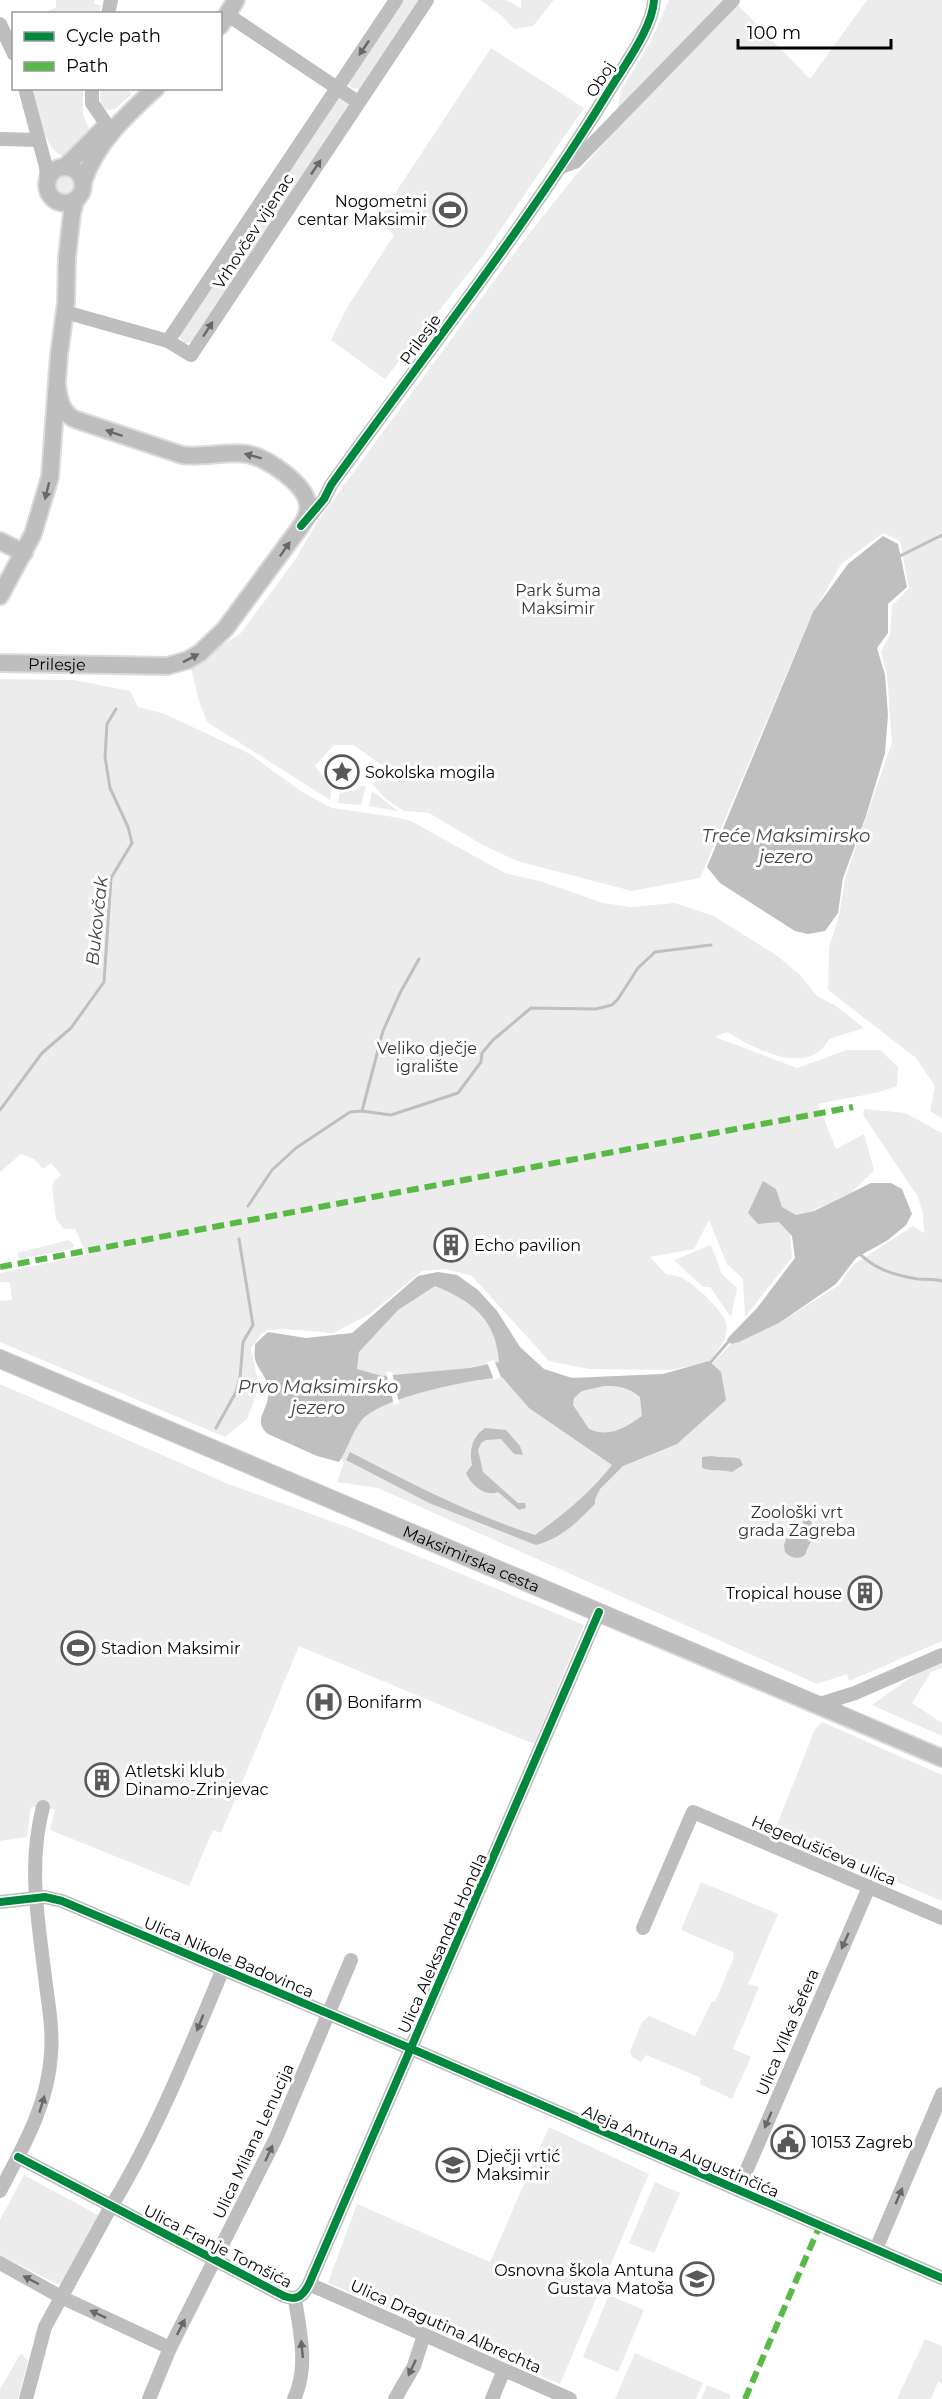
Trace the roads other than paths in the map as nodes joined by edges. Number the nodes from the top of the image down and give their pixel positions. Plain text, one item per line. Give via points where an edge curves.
1 (236, 0) edge
2 (396, 0) edge
3 (427, 0) edge
4 (654, 0) edge
5 (733, 0) edge
6 (224, 21) edge
7 (0, 24) edge
8 (12, 50) edge
9 (337, 88) junction
10 (26, 90) edge
11 (154, 90) edge
12 (91, 92) edge
13 (358, 102) junction
14 (103, 133) junction
15 (0, 139) edge
16 (39, 144) junction
17 (64, 167) junction
18 (561, 167) junction
19 (47, 180) junction
20 (83, 182) junction
21 (76, 199) junction
22 (54, 200) junction
23 (67, 257) junction
24 (65, 312) junction
25 (168, 341) junction
26 (57, 385) junction
27 (72, 418) junction
28 (54, 433) junction
29 (331, 485) junction
30 (300, 489) junction
31 (301, 526) junction
32 (0, 541) edge
33 (24, 554) junction
34 (0, 596) edge
35 (0, 663) edge
36 (0, 1359) edge
37 (599, 1612) junction
38 (942, 1655) edge
39 (855, 1693) junction
40 (817, 1705) junction
41 (857, 1721) junction
42 (942, 1758) edge
43 (43, 1807) dead end
44 (869, 1887) junction
45 (36, 1898) junction
46 (0, 1902) edge
47 (942, 1918) edge
48 (643, 1928) dead end
49 (351, 1960) dead end
50 (223, 1969) junction
51 (328, 2013) junction
52 (410, 2048) junction
53 (942, 2094) edge
54 (18, 2157) junction
55 (5, 2171) edge
56 (738, 2190) junction
57 (0, 2191) edge
58 (111, 2206) junction
59 (876, 2249) junction
60 (215, 2260) junction
61 (0, 2263) edge
62 (942, 2278) edge
63 (309, 2284) junction
64 (61, 2296) junction
65 (295, 2299) junction
66 (424, 2335) junction
67 (170, 2348) junction
68 (504, 2370) junction
69 (26, 2399) edge
70 (149, 2399) edge
71 (294, 2399) edge
72 (395, 2399) edge
73 (492, 2399) edge
74 (570, 2399) edge

1 - 6 main road
2 -> 9 street, Vrhovčev vijenac
3 - 13 street, Vrhovčev vijenac
4 - 18 street, Oboj via 632,52
5 - 18 street, Prilesje via 575,162
6 - 9 street
7 - 8 street
9 - 13 street
9 - 25 street, Vrhovčev vijenac
10 - 16 street
11 - 14 main road
12 - 14 street
25 -> 13 street, Vrhovčev vijenac via 191,355
14 - 17 main road
14 - 20 main road
15 - 16 street
16 - 17 street via 51,160
16 - 19 street
17 - 19 main road
17 - 20 main road via 74,170
18 - 29 street, Prilesje
19 - 22 main road
20 - 21 main road
21 - 22 main road via 65,203
21 - 23 main road
22 - 23 main road
23 - 24 main road
24 - 25 street, Vrhovčev vijenac
24 - 26 main road
26 - 27 main road via 61,405
26 - 28 main road
27 - 28 main road via 61,422
30 -> 27 main road via 256,456 182,455
28 -> 33 main road via 47,491
29 - 30 street via 316,493
29 - 31 street, Prilesje
30 - 31 main road, Prilesje via 309,507
35 -> 31 main road, Prilesje via 156,668 188,660 211,645 225,629
32 - 33 main road
33 - 34 main road
36 - 37 main road, Maksimirska cesta
37 - 40 main road, Maksimirska cesta
37 - 52 street, Ulica Aleksandra Hondla
38 - 39 street
39 - 40 street
39 - 41 street via 852,1711
40 - 41 main road, Maksimirska cesta
41 - 42 main road, Maksimirska cesta
43 - 45 street via 36,1838
44 - 47 street, Hegedušićeva ulica
44 - 48 street, Hegedušićeva ulica via 693,1812
44 -> 56 street, Ulica Vilka Šefera
45 - 46 street, Ulica Nikole Badovinca
45 - 50 street, Ulica Nikole Badovinca via 62,1901
54 -> 45 street via 41,2108 51,2054
49 - 51 street, Ulica Milana Lenucija
50 - 51 street, Ulica Nikole Badovinca
50 -> 58 street via 174,2087
51 - 52 street, Ulica Nikole Badovinca
60 -> 51 street, Ulica Milana Lenucija via 276,2138
52 - 56 street, Aleja Antuna Augustinčića
52 - 63 street, Ulica Aleksandra Hondla
59 -> 53 street
54 - 55 street
54 - 58 street, Ulica Franje Tomšića
55 - 57 street
56 - 59 street, Aleja Antuna Augustinčića
58 - 60 street, Ulica Franje Tomšića
58 - 64 street
59 - 62 street, Aleja Antuna Augustinčića
60 - 65 street, Ulica Franje Tomšića
67 -> 60 street, Ulica Milana Lenucija
64 -> 61 street
63 - 65 street, Ulica Franje Tomšića
63 - 66 street, Ulica Dragutina Albrechta
67 -> 64 street
64 - 69 street via 39,2344
71 -> 65 street via 304,2359
66 - 68 street, Ulica Dragutina Albrechta
66 -> 72 street via 414,2366
67 - 70 street, Ulica Milana Lenucija
68 - 73 street
68 - 74 street, Ulica Dragutina Albrechta

